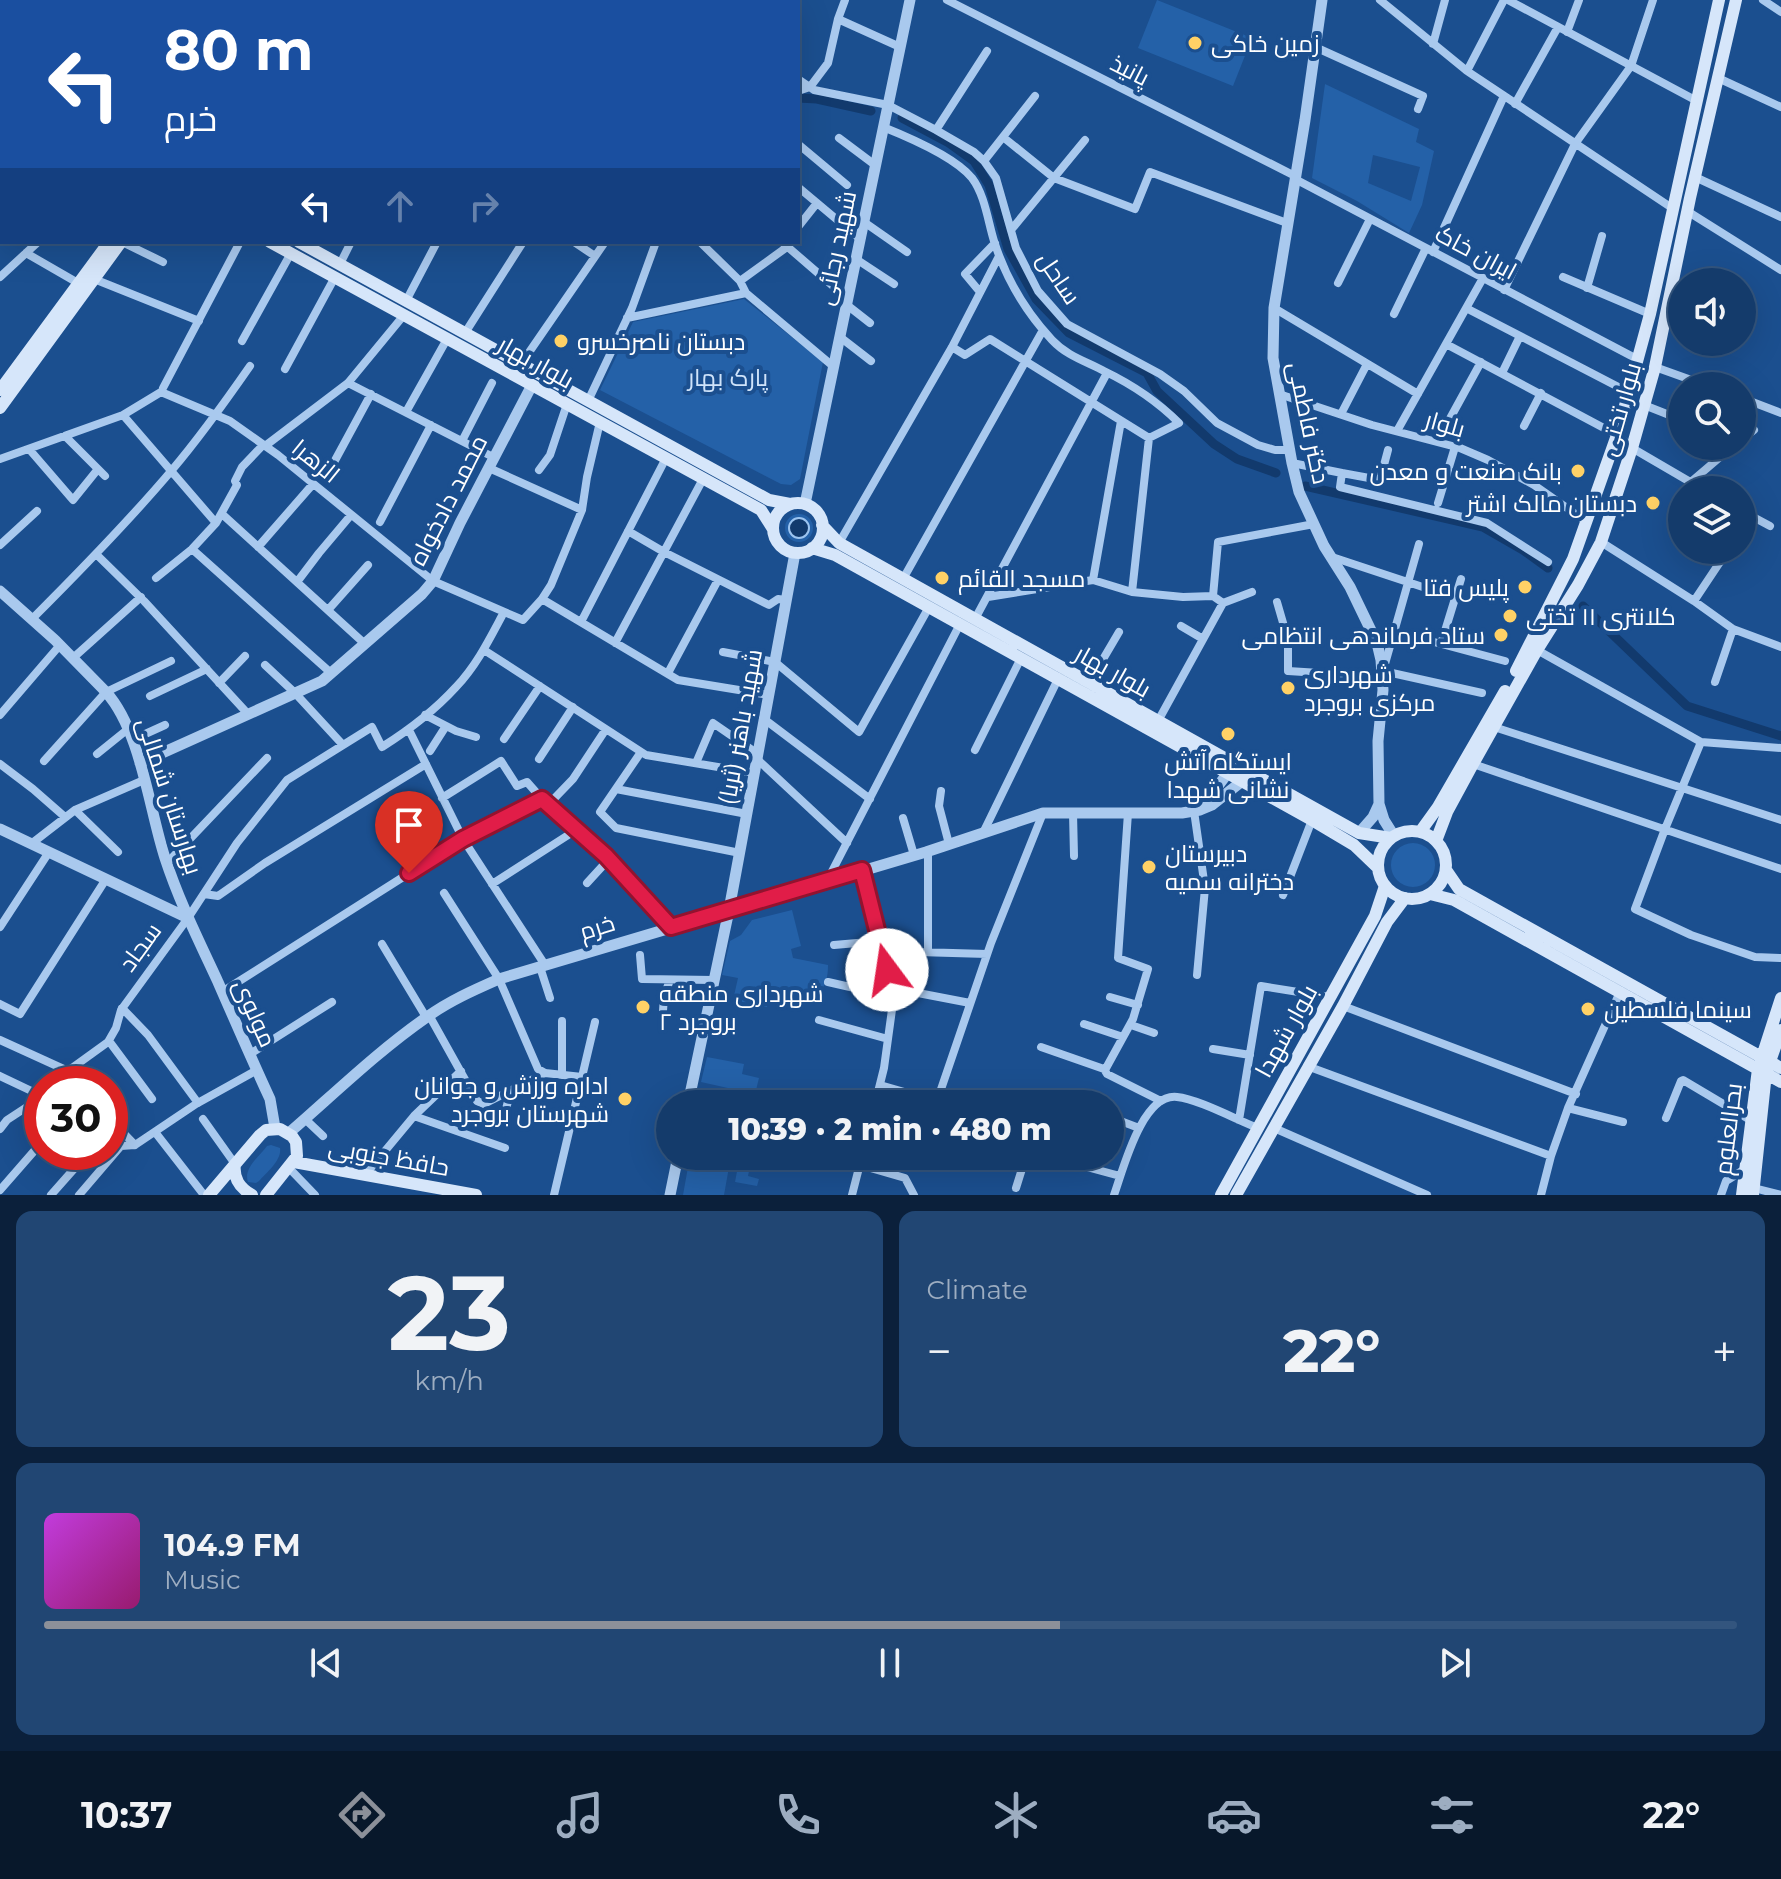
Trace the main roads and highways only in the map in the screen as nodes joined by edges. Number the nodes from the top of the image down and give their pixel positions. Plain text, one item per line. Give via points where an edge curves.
1 (1719, 0) edge
2 (1736, 0) edge
3 (1681, 171) junction
4 (1695, 177) junction
5 (107, 244) edge
6 (120, 244) edge
7 (274, 244) edge
8 (303, 244) edge
9 (358, 282) junction
10 (0, 390) edge
11 (0, 408) edge
12 (630, 431) junction
13 (790, 504) junction
14 (822, 525) junction
15 (773, 529) junction
16 (812, 548) junction
17 (1420, 832) junction
18 (1393, 837) junction
19 (1436, 841) junction
20 (1378, 868) junction
21 (1446, 870) junction
22 (1385, 886) junction
23 (1430, 894) junction
24 (1405, 898) junction
25 (1781, 998) edge
26 (1781, 1030) edge
27 (1767, 1066) edge
28 (1781, 1082) edge
29 (235, 1164) junction
30 (291, 1165) junction
31 (408, 1189) edge
32 (209, 1192) edge
33 (1750, 1193) edge
34 (242, 1195) edge
35 (252, 1195) edge
36 (266, 1195) edge
37 (476, 1195) edge
38 (1221, 1195) edge
39 (1236, 1195) edge

1 - 3 main road, بلوار تختی
2 - 4 main road, بلوار تختی
3 - 4 main road
3 - 17 main road, بلوار تختی via 1630,393 1573,559 1519,665
4 - 19 main road, بلوار تختی via 1655,367 1601,542 1473,764
5 - 10 main road
6 - 11 main road
7 - 9 main road, بلوار بهار via 335,277
8 - 9 main road, بلوار بهار via 340,264
9 - 12 main road, بلوار بهار via 465,333 588,401
9 - 12 main road, بلوار بهار via 447,339 600,422
12 - 13 main road, بلوار بهار via 769,500
12 - 15 main road, بلوار بهار via 666,458 761,510
13 - 14 main road via 805,504 817,512
13 - 15 main road via 778,514
14 - 16 main road via 821,538
14 - 18 main road, بلوار بهار via 839,543 1359,833
15 - 16 main road via 782,547 795,553
16 - 20 main road, بلوار بهار via 835,555 1312,820 1354,845
17 - 18 main road
17 - 19 main road
18 - 20 main road
19 - 21 main road
20 - 22 main road
21 - 23 main road
21 - 27 main road via 1459,889
22 - 24 main road
22 - 38 main road, بلوار شهدا via 1375,916
23 - 24 main road
23 - 27 main road via 1454,900
24 - 39 main road, بلوار شهدا
25 - 27 main road
26 - 27 main road
27 - 28 main road
27 - 33 main road, بحرالعلوم
27 - 33 main road, بحرالعلوم via 1745,1169
29 - 30 main road via 260,1135 275,1128 296,1142
29 - 32 main road
29 - 35 main road via 238,1182
30 - 31 main road, حافظ جنوبی via 365,1175
30 - 36 main road
31 - 37 main road, حافظ جنوبی
32 - 34 main road via 230,1187

